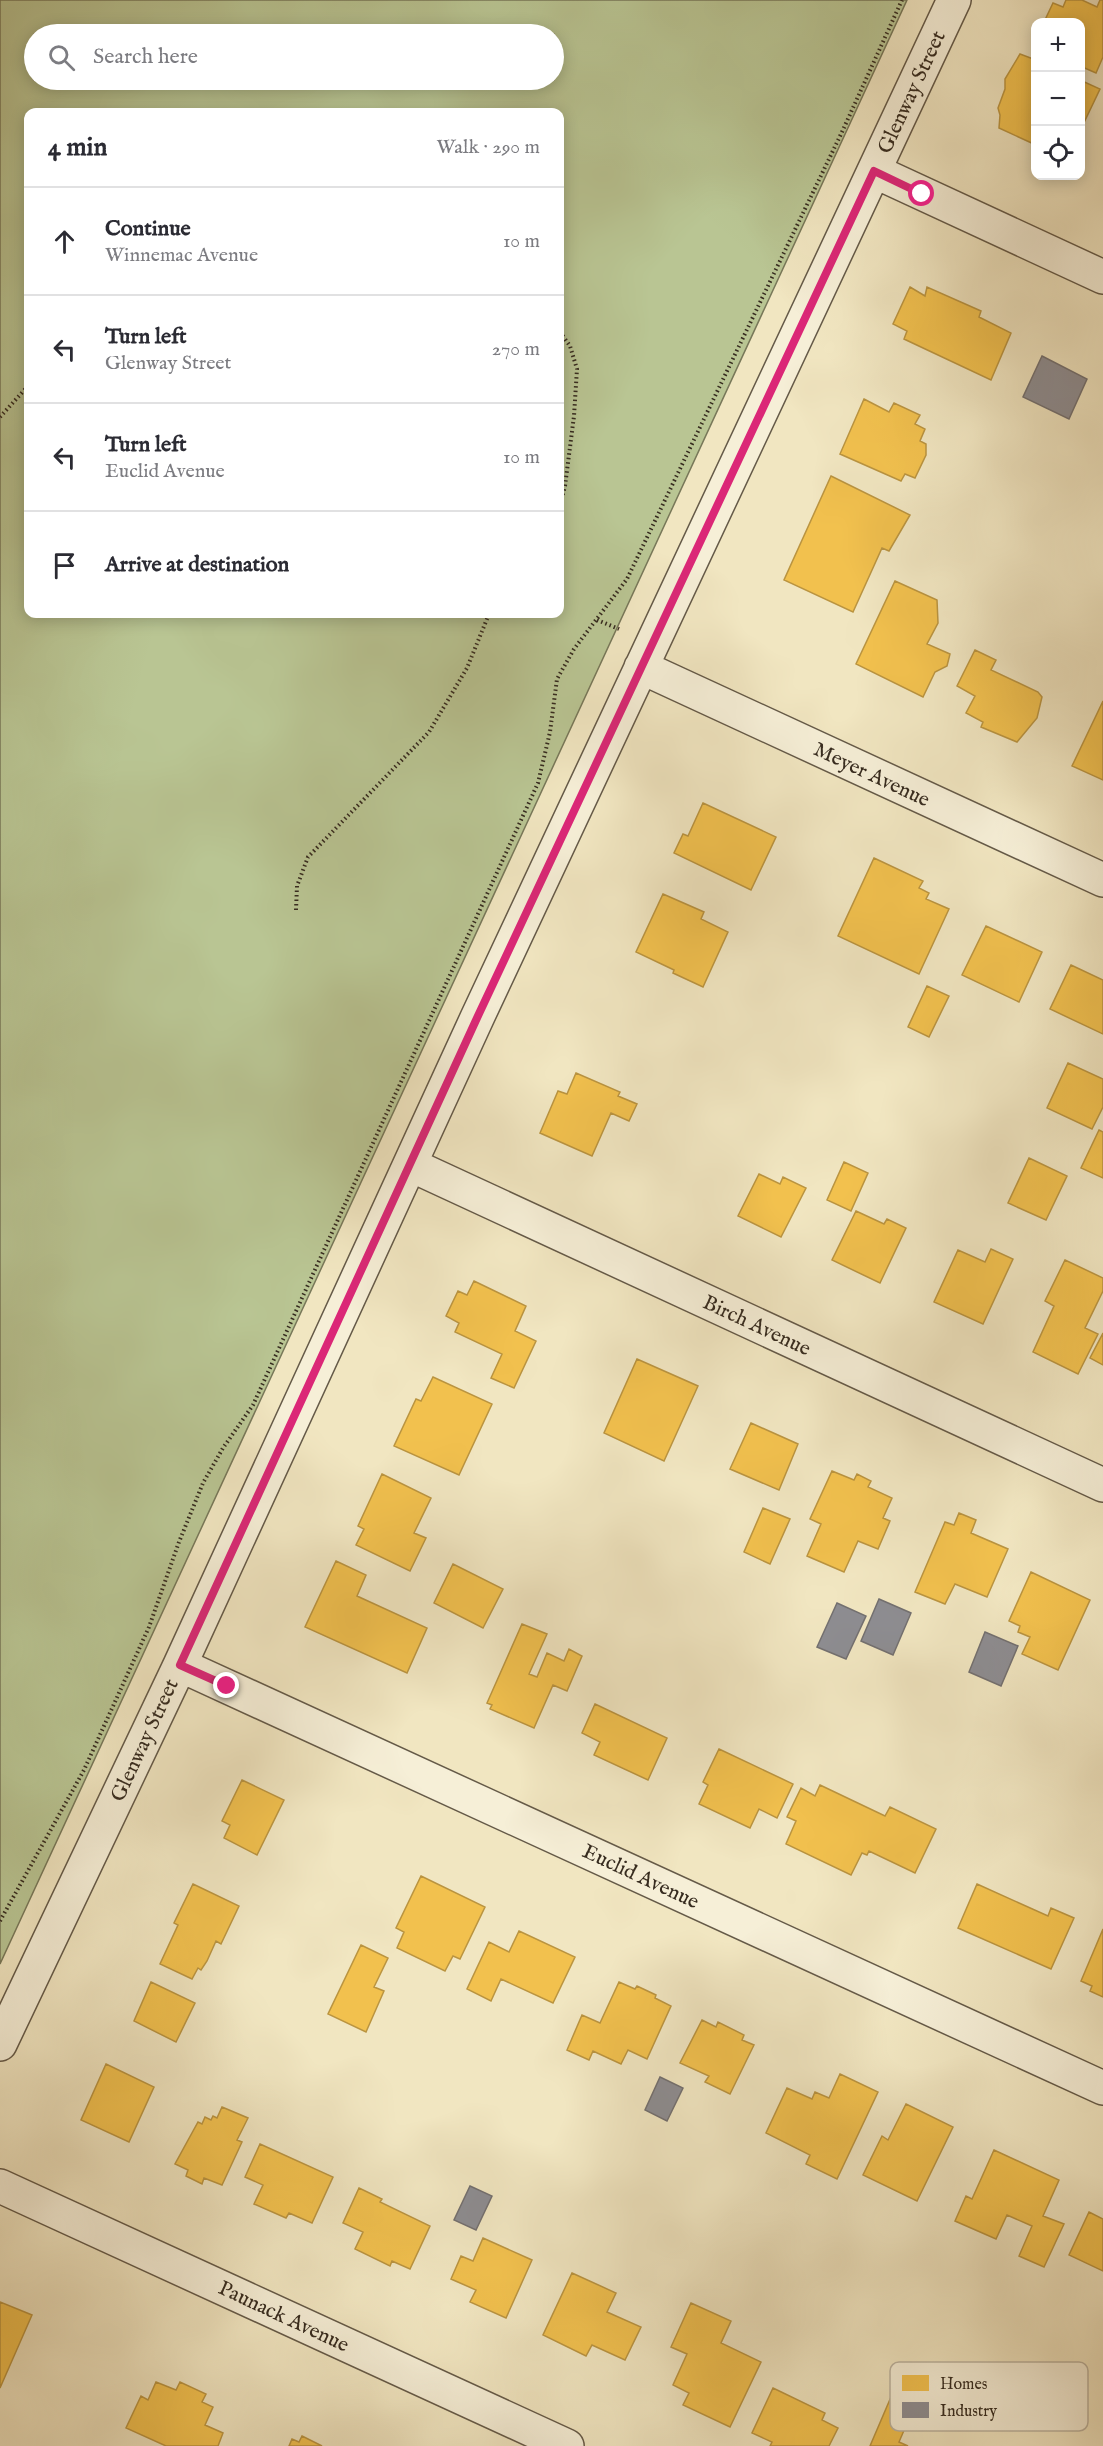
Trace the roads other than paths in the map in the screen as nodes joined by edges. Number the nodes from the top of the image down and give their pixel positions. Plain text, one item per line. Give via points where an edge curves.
1 (954, 0) edge
2 (874, 171) junction
3 (1103, 277) edge
4 (641, 667) junction
5 (1103, 880) edge
6 (411, 1165) junction
7 (1103, 1485) edge
8 (180, 1665) junction
9 (0, 2044) edge
10 (1103, 2088) edge
11 (0, 2186) edge
12 (567, 2446) edge

1 - 2 street, Glenway Street
2 - 3 street
2 - 4 street, Glenway Street
4 - 5 street, Meyer Avenue
4 - 6 street, Glenway Street
6 - 7 street, Birch Avenue
6 - 8 street, Glenway Street
8 - 9 street, Glenway Street
8 - 10 street, Euclid Avenue
11 - 12 street, Paunack Avenue

